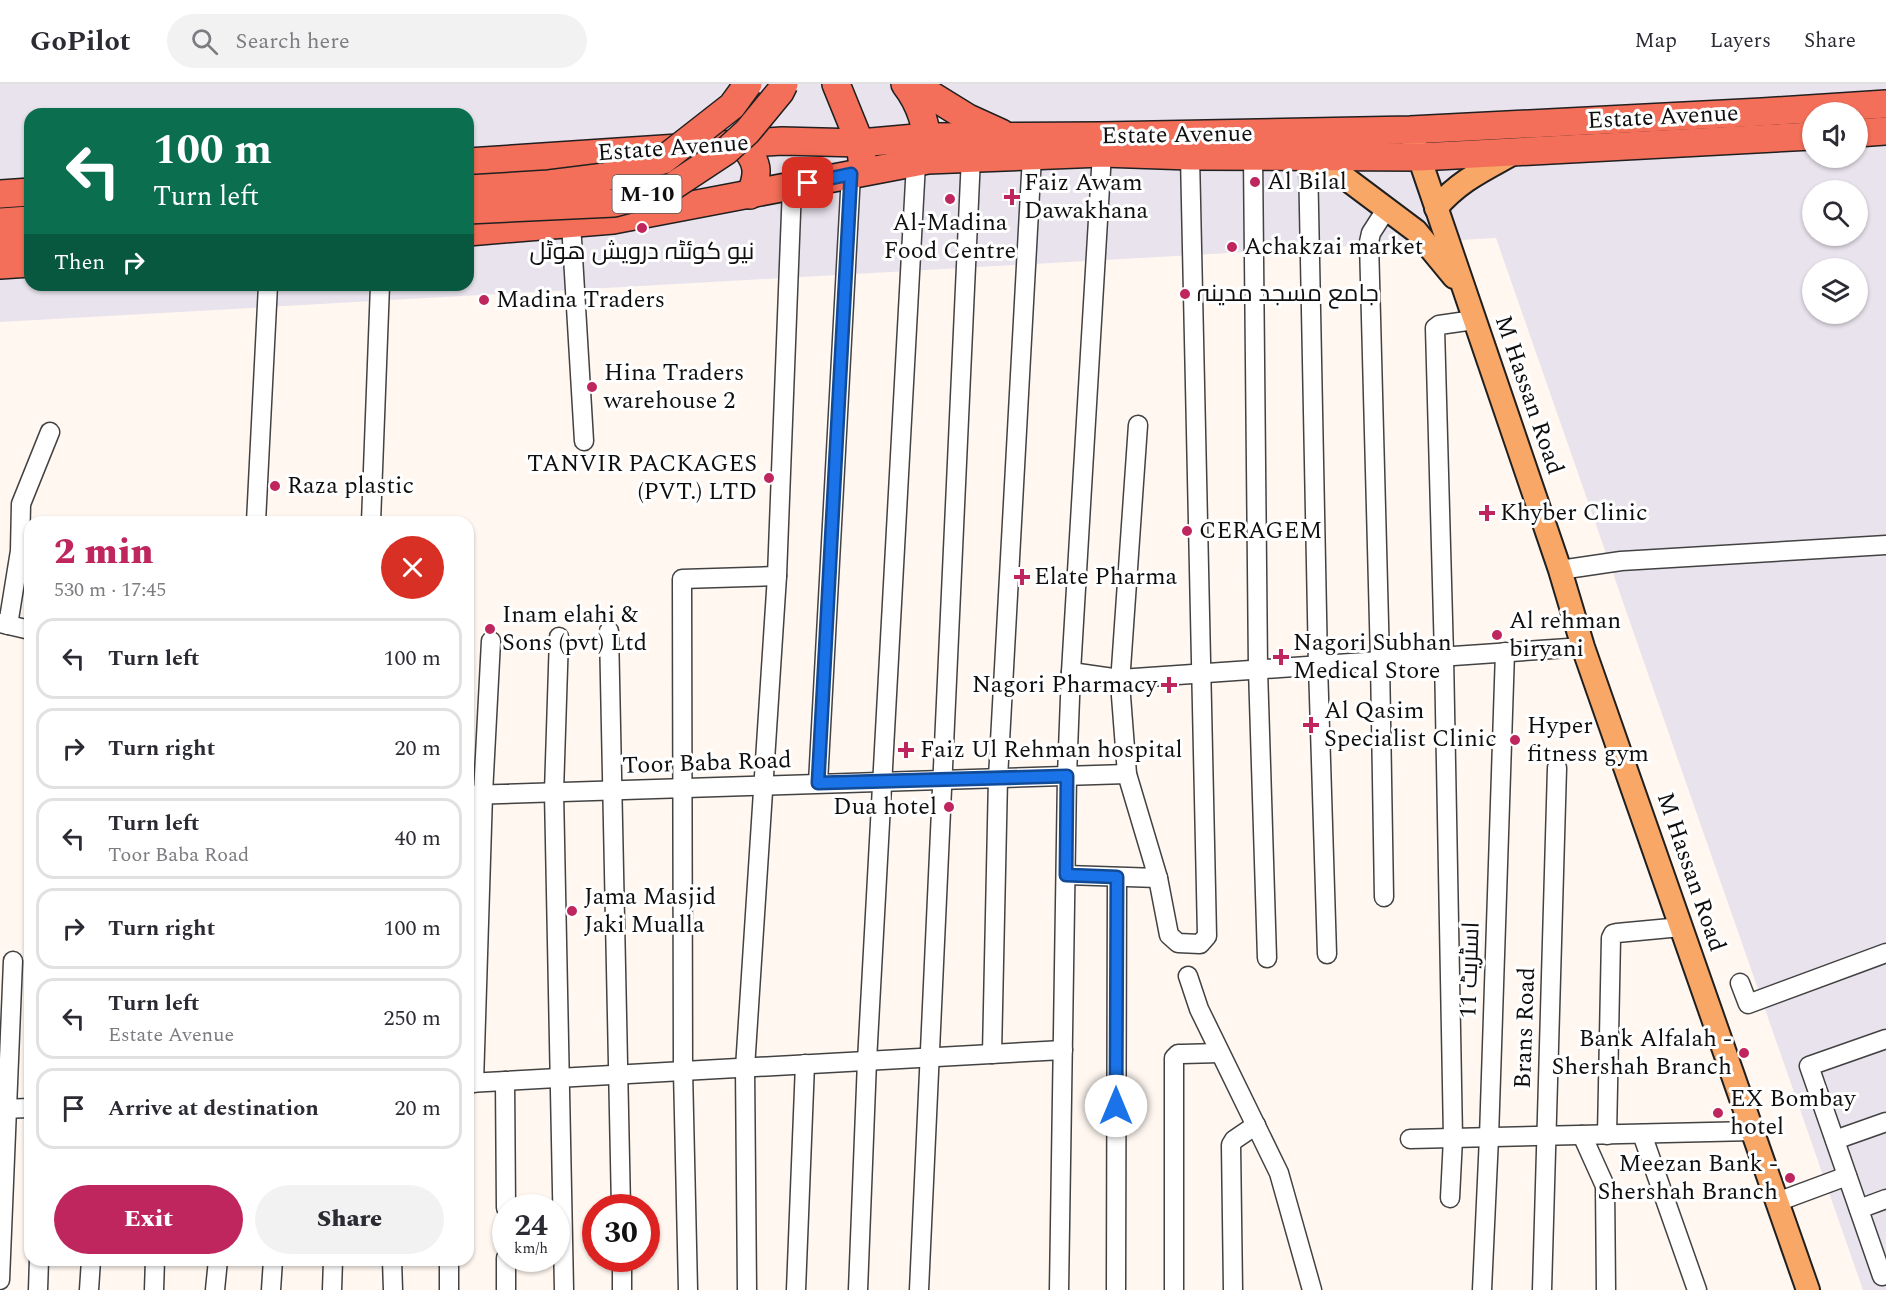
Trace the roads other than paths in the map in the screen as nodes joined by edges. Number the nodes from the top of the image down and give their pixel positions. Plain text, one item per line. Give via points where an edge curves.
1 (748, 84) edge
2 (784, 84) edge
3 (836, 84) edge
4 (905, 84) edge
5 (913, 84) edge
6 (1886, 104) edge
7 (1410, 130) junction
8 (1886, 131) edge
9 (1868, 132) edge
10 (1009, 137) junction
11 (1802, 137) edge
12 (860, 143) junction
13 (742, 144) junction
14 (1517, 152) junction
15 (1102, 153) junction
16 (924, 154) junction
17 (1032, 156) junction
18 (1190, 156) junction
19 (1253, 156) junction
20 (1419, 157) junction
21 (971, 158) junction
22 (1308, 158) junction
23 (474, 162) edge
24 (857, 173) junction
25 (792, 187) junction
26 (474, 189) edge
27 (24, 192) edge
28 (0, 194) edge
29 (750, 195) junction
30 (1387, 208) junction
31 (1436, 208) junction
32 (474, 210) edge
33 (24, 220) edge
34 (0, 222) edge
35 (571, 223) junction
36 (474, 231) edge
37 (24, 241) edge
38 (0, 243) edge
39 (24, 263) edge
40 (0, 265) edge
41 (1464, 290) junction
42 (268, 291) edge
43 (380, 291) edge
44 (1474, 320) junction
45 (1138, 425) dead end
46 (50, 432) dead end
47 (584, 441) dead end
48 (256, 516) edge
49 (371, 516) edge
50 (1886, 545) edge
51 (1560, 570) junction
52 (777, 576) junction
53 (4, 624) edge
54 (24, 629) edge
55 (609, 631) dead end
56 (559, 637) dead end
57 (490, 641) dead end
58 (1583, 647) junction
59 (1505, 652) junction
60 (1444, 657) junction
61 (1380, 661) junction
62 (1318, 665) junction
63 (1258, 669) junction
64 (1071, 672) junction
65 (1201, 673) junction
66 (1120, 679) junction
67 (1557, 768) dead end
68 (1127, 774) junction
69 (1067, 776) junction
70 (998, 778) junction
71 (942, 779) junction
72 (882, 781) junction
73 (818, 783) junction
74 (764, 784) junction
75 (684, 788) junction
76 (611, 790) junction
77 (554, 792) junction
78 (475, 794) edge
79 (474, 866) edge
80 (1066, 875) junction
81 (1117, 877) junction
82 (1158, 878) junction
83 (1384, 897) dead end
84 (1681, 927) junction
85 (1886, 953) edge
86 (1327, 954) dead end
87 (1266, 958) dead end
88 (13, 961) dead end
89 (1188, 976) dead end
90 (1740, 983) dead end
91 (1886, 1039) edge
92 (1062, 1050) junction
93 (1220, 1053) junction
94 (992, 1054) junction
95 (931, 1057) junction
96 (867, 1061) junction
97 (805, 1064) junction
98 (745, 1068) junction
99 (684, 1071) junction
100 (618, 1075) junction
101 (559, 1078) junction
102 (505, 1081) junction
103 (474, 1083) edge
104 (24, 1108) edge
105 (4, 1109) edge
106 (1886, 1122) edge
107 (1256, 1125) junction
108 (1753, 1131) junction
109 (1642, 1134) junction
110 (1582, 1135) junction
111 (1606, 1135) junction
112 (1546, 1136) junction
113 (1489, 1137) junction
114 (1410, 1138) dead end
115 (1453, 1138) junction
116 (1835, 1140) junction
117 (1847, 1176) junction
118 (506, 1194) edge
119 (621, 1194) edge
120 (1450, 1198) dead end
121 (1886, 1198) edge
122 (1778, 1202) junction
123 (1858, 1209) junction
124 (39, 1266) edge
125 (91, 1266) edge
126 (155, 1266) edge
127 (217, 1266) edge
128 (273, 1266) edge
129 (333, 1266) edge
130 (392, 1266) edge
131 (448, 1266) edge
132 (506, 1272) edge
133 (622, 1272) edge
134 (1886, 1275) edge
135 (0, 1280) edge
136 (38, 1290) edge
137 (89, 1290) edge
138 (154, 1290) edge
139 (215, 1290) edge
140 (271, 1290) edge
141 (332, 1290) edge
142 (393, 1290) edge
143 (449, 1290) edge
144 (506, 1290) edge
145 (564, 1290) edge
146 (622, 1290) edge
147 (688, 1290) edge
148 (747, 1290) edge
149 (796, 1290) edge
150 (858, 1290) edge
151 (920, 1290) edge
152 (1059, 1290) edge
153 (1116, 1290) edge
154 (1174, 1290) edge
155 (1233, 1290) edge
156 (1312, 1290) edge
157 (1482, 1290) edge
158 (1542, 1290) edge
159 (1606, 1290) edge
160 (1697, 1290) edge
161 (1808, 1290) edge

1 - 26 highway, M-10, bridge via 732,106 663,160 605,177
2 - 32 highway, M-10, bridge via 747,132 726,151 670,188 614,203
3 - 12 highway
4 - 16 highway via 920,107
5 - 10 highway via 968,118
6 - 7 highway, Estate Avenue
7 - 10 highway, Estate Avenue
7 - 20 main road, M Hassan Road
8 - 9 highway
10 - 16 highway, Estate Avenue
11 - 14 highway, Estate Avenue
12 - 13 highway, Estate Avenue
12 - 16 highway, Estate Avenue
12 - 24 highway
13 - 23 highway, Estate Avenue
13 - 29 highway via 756,168 756,182
14 - 20 highway, Estate Avenue
14 - 31 main road via 1461,183
15 - 17 highway, Estate Avenue
15 - 18 highway, Estate Avenue
15 - 64 street
16 - 21 highway, Estate Avenue
16 - 24 highway, Estate Avenue
16 - 72 street
17 - 21 highway, Estate Avenue
17 - 70 street
18 - 19 highway, Estate Avenue
18 - 65 street
19 - 22 highway, Estate Avenue
19 - 63 street
20 - 22 highway, Estate Avenue
20 - 31 main road, M Hassan Road
21 - 71 street
22 - 30 main road via 1336,171
22 - 62 street
24 - 25 highway, Estate Avenue
24 - 73 street
25 - 29 highway, Estate Avenue
25 - 52 street
27 - 28 highway
29 - 35 highway, Estate Avenue via 614,220
30 - 41 main road via 1416,231
30 - 61 street via 1369,242
31 - 41 main road, M Hassan Road
33 - 34 highway
35 - 36 highway, Estate Avenue
35 - 47 street
37 - 38 highway
39 - 40 highway
41 - 44 main road, M Hassan Road
42 - 48 street
43 - 49 street
44 - 51 main road, M Hassan Road
44 - 60 street via 1435,328
45 - 66 street
46 - 53 street via 21,504 21,551
50 - 51 street via 1621,561
51 - 58 main road, M Hassan Road
52 - 74 street
52 - 75 street via 682,579
53 - 54 street
55 - 76 street
56 - 77 street
57 - 78 street
58 - 59 street
58 - 84 main road, M Hassan Road
59 - 60 street
59 - 113 street, اسٹریٹ 11
60 - 61 street
60 - 115 street
61 - 62 street
61 - 83 street
62 - 63 street
62 - 86 street
63 - 65 street
63 - 87 street
64 - 66 street
64 - 69 street
65 - 66 street
65 - 82 street via 1207,936 1200,944 1178,943 1169,935
66 - 68 street
67 - 112 street, Brans Road
68 - 69 street, Toor Baba Road
68 - 82 street
69 - 70 street, Toor Baba Road
69 - 80 street
70 - 71 street, Toor Baba Road
70 - 94 street
71 - 72 street, Toor Baba Road
71 - 95 street
72 - 73 street, Toor Baba Road
72 - 96 street
73 - 74 street, Toor Baba Road
74 - 75 street, Toor Baba Road
74 - 98 street
75 - 76 street, Toor Baba Road
75 - 99 street
76 - 77 street, Toor Baba Road
76 - 100 street
77 - 78 street, Toor Baba Road
77 - 101 street
78 - 79 street
80 - 81 street
80 - 92 street
81 - 82 street
81 - 153 street
84 - 108 main road, M Hassan Road
84 - 111 street via 1612,934
85 - 90 street via 1748,1004
88 - 105 street
89 - 93 street
91 - 116 street via 1809,1066
92 - 94 street
92 - 152 street
93 - 107 street
93 - 154 street via 1178,1054 1174,1058
94 - 95 street
95 - 96 street
95 - 151 street
96 - 97 street
96 - 150 street
97 - 98 street
97 - 149 street
98 - 99 street
98 - 148 street
99 - 100 street
99 - 147 street
100 - 101 street
100 - 119 street
101 - 102 street
101 - 145 street
102 - 103 street
102 - 118 street
104 - 105 street
105 - 135 street
106 - 116 street
107 - 155 street via 1231,1145
107 - 156 street via 1279,1173
108 - 109 street
108 - 122 main road, M Hassan Road
109 - 111 street
109 - 160 street
110 - 111 street
110 - 112 street
110 - 159 street via 1605,1186
112 - 113 street
112 - 158 street, Brans Road
113 - 115 street
113 - 157 street, اسٹریٹ 11
114 - 115 street
115 - 120 street
116 - 117 street
117 - 122 street
117 - 123 street
121 - 123 street
122 - 161 main road, M Hassan Road
123 - 134 street via 1882,1276
124 - 136 street
125 - 137 street
126 - 138 street
127 - 139 street
128 - 140 street
129 - 141 street
130 - 142 street
131 - 143 street
132 - 144 street
133 - 146 street

